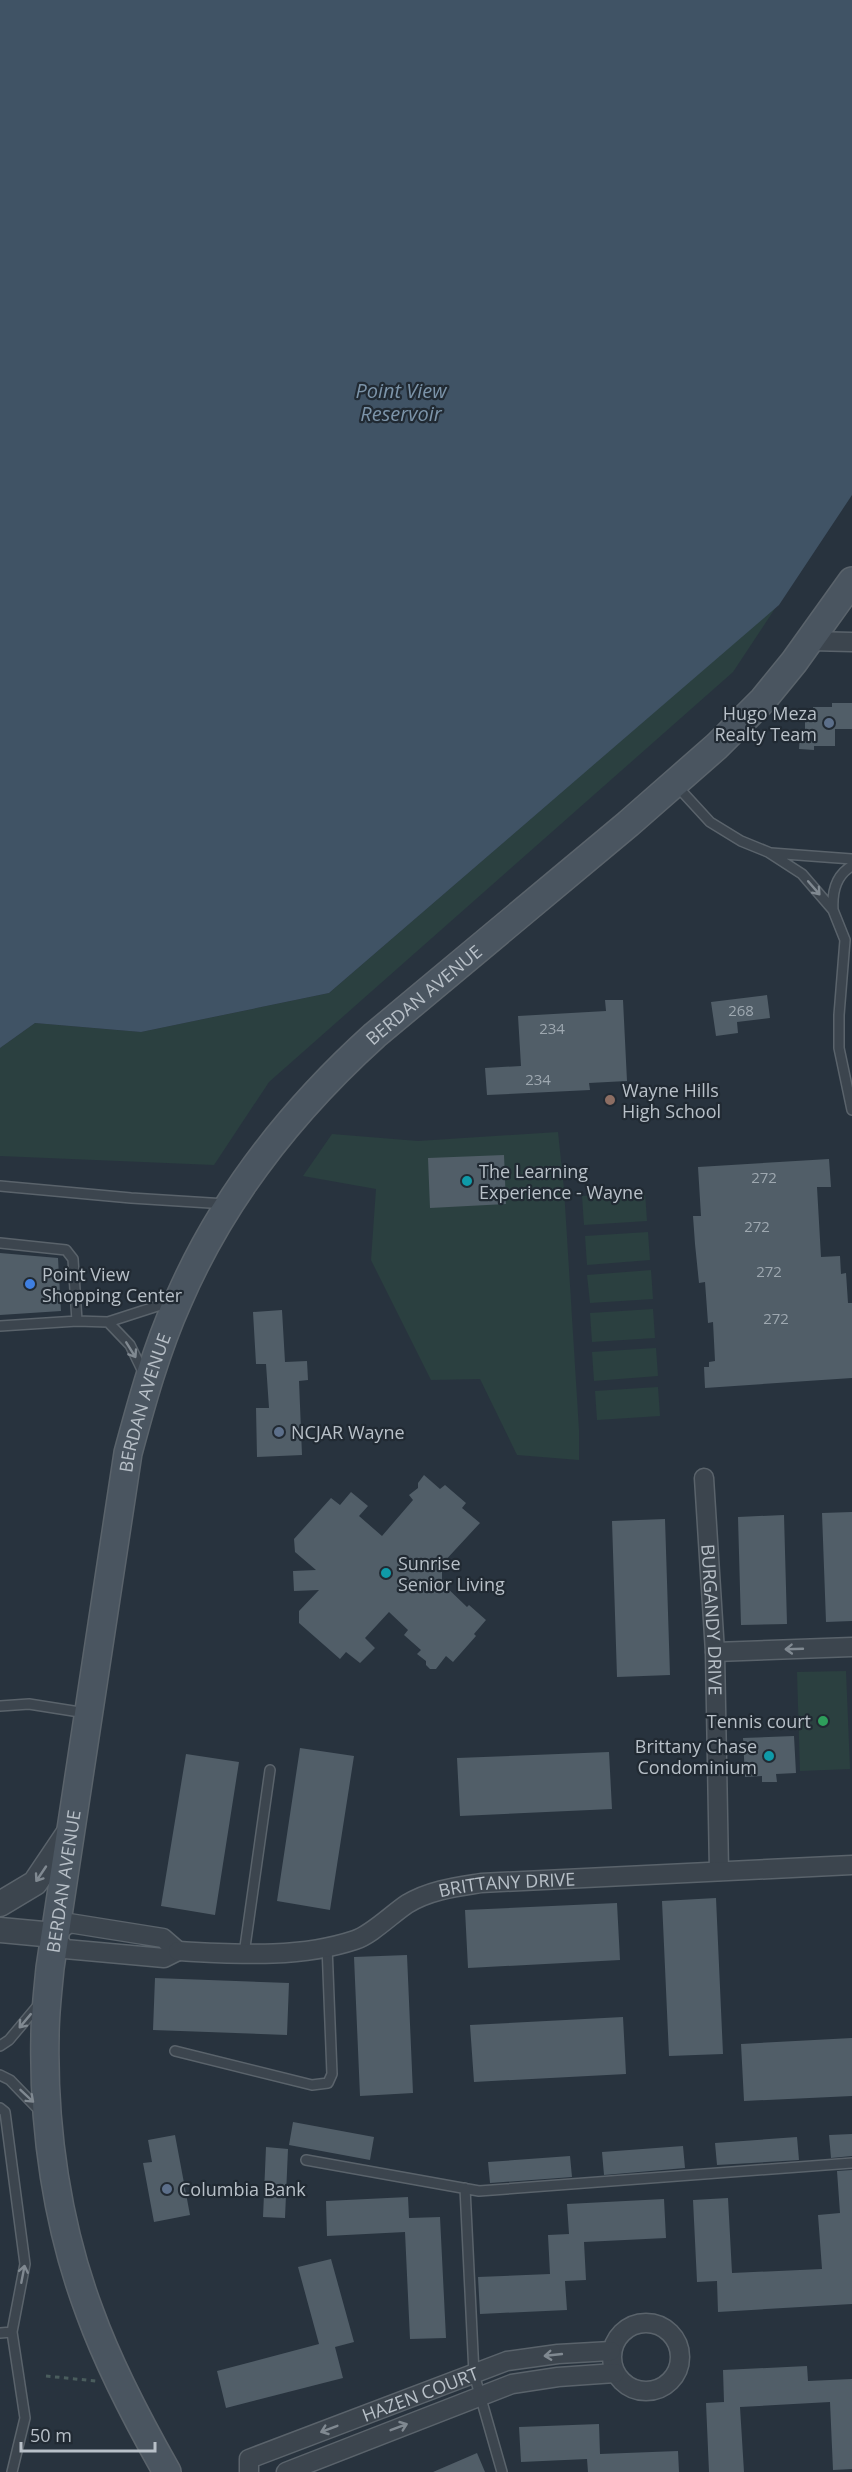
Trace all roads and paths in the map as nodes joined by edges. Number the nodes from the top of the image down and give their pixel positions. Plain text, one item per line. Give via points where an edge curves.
1 (852, 581) edge
2 (810, 641) junction
3 (852, 642) edge
4 (675, 783) junction
5 (768, 852) junction
6 (852, 859) edge
7 (852, 866) edge
8 (833, 910) junction
9 (852, 1110) edge
10 (0, 1186) edge
11 (231, 1204) junction
12 (0, 1243) edge
13 (178, 1300) junction
14 (77, 1321) junction
15 (108, 1322) junction
16 (0, 1326) edge
17 (147, 1381) junction
18 (704, 1478) dead end
19 (852, 1647) edge
20 (715, 1652) junction
21 (0, 1706) edge
22 (88, 1713) junction
23 (270, 1770) dead end
24 (70, 1831) junction
25 (852, 1865) edge
26 (719, 1871) junction
27 (0, 1904) edge
28 (0, 1930) edge
29 (54, 1935) junction
30 (327, 1946) junction
31 (244, 1955) junction
32 (48, 1994) junction
33 (0, 2046) edge
34 (175, 2051) dead end
35 (0, 2075) edge
36 (0, 2108) edge
37 (48, 2122) junction
38 (306, 2160) dead end
39 (852, 2163) edge
40 (465, 2188) junction
41 (12, 2332) junction
42 (0, 2333) edge
43 (611, 2351) junction
44 (615, 2373) junction
45 (474, 2374) junction
46 (46, 2376) dead end
47 (98, 2381) dead end
48 (481, 2397) junction
49 (12, 2472) edge
50 (167, 2472) edge
51 (249, 2472) edge
52 (286, 2472) edge
53 (502, 2472) edge

1 - 2 main road, BERDAN AVENUE
2 - 3 street
2 - 4 main road, BERDAN AVENUE via 763,700
4 - 5 lane via 710,822
4 - 11 main road, BERDAN AVENUE via 339,1067 279,1135
5 - 6 lane
5 -> 8 lane via 802,874
7 - 8 lane via 844,871 836,886
8 - 9 lane via 845,940 839,1048
10 - 11 lane
11 - 13 main road, BERDAN AVENUE
12 - 14 lane via 66,1250 73,1259
13 - 15 lane
13 - 17 main road, BERDAN AVENUE
14 - 15 lane
14 - 16 lane
15 -> 17 lane via 130,1345
17 - 22 main road, BERDAN AVENUE via 128,1453
18 - 20 street, BURGANDY DRIVE
19 -> 20 street
20 - 26 street, BURGANDY DRIVE
21 - 22 lane via 29,1704
22 - 24 main road, BERDAN AVENUE
23 - 31 lane
24 -> 27 street via 35,1883
24 - 29 main road, BERDAN AVENUE
25 - 26 street, BRITTANY DRIVE
26 - 30 street, BRITTANY DRIVE via 481,1882 443,1889 410,1903 357,1940
28 - 29 street
29 - 31 street, BRITTANY DRIVE via 65,1948 164,1958 178,1951
29 - 32 main road, BERDAN AVENUE
30 - 31 street, BRITTANY DRIVE
30 - 34 lane via 332,2074 328,2083 312,2085
32 -> 33 lane
32 - 37 main road, BERDAN AVENUE
35 -> 37 lane via 36,2104
41 -> 36 lane via 25,2264 5,2112
37 - 50 main road, BERDAN AVENUE via 60,2207 89,2312 135,2414
38 - 40 lane
39 - 40 lane via 478,2191
40 - 45 lane
41 - 42 lane
41 - 49 lane via 25,2418
43 - 44 street
43 - 44 street via 623,2331 645,2322 667,2330 680,2350 677,2371 671,2380 652,2390 631,2388
43 -> 45 street, HAZEN COURT via 507,2361
44 - 48 street, HAZEN COURT via 558,2376 512,2384
45 - 48 lane
45 -> 51 street, HAZEN COURT via 249,2459
46 - 47 path
52 -> 48 street, HAZEN COURT
48 - 53 lane

